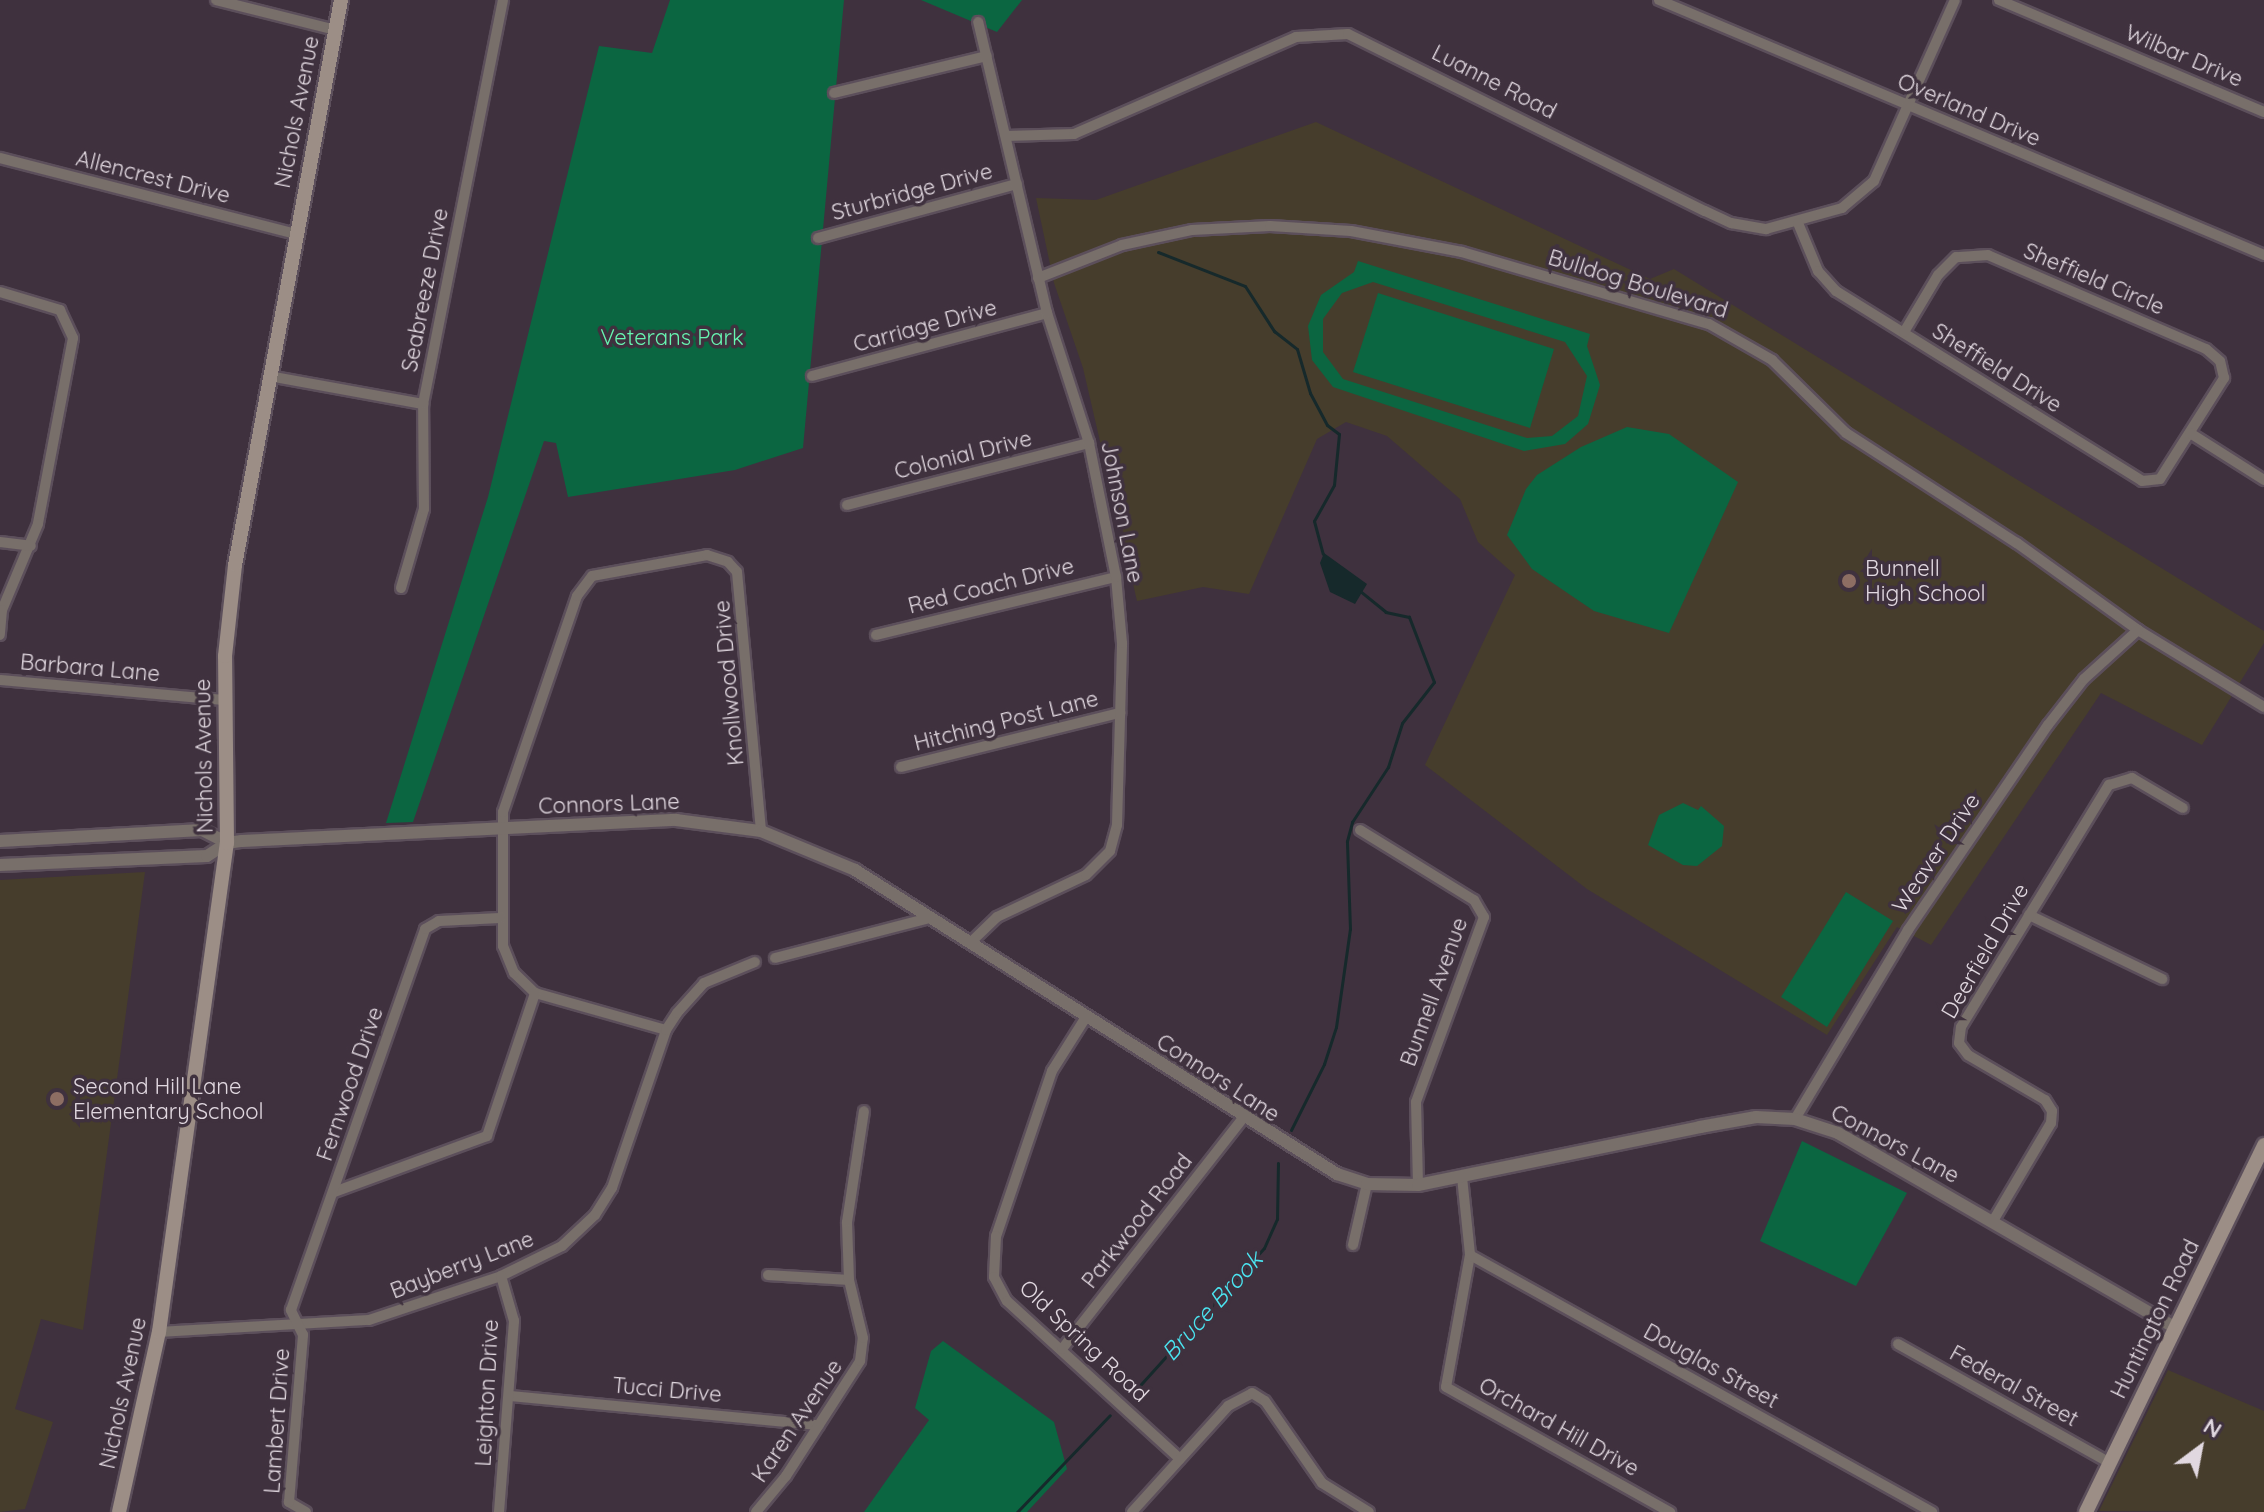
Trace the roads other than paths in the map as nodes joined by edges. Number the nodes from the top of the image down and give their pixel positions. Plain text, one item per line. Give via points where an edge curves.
1 (216, 0) edge
2 (341, 0) edge
3 (503, 0) edge
4 (1659, 0) edge
5 (1955, 0) edge
6 (1999, 0) edge
7 (978, 22) dead end
8 (335, 30) junction
9 (987, 56) junction
10 (834, 93) dead end
11 (1910, 106) junction
12 (2264, 112) edge
13 (1006, 136) junction
14 (0, 158) edge
15 (1017, 184) junction
16 (1798, 223) junction
17 (297, 234) junction
18 (818, 238) dead end
19 (2264, 255) edge
20 (1038, 278) junction
21 (0, 292) edge
22 (1047, 313) junction
23 (1904, 332) junction
24 (269, 376) junction
25 (812, 376) dead end
26 (423, 404) junction
27 (2190, 433) junction
28 (1089, 443) junction
29 (2264, 480) edge
30 (847, 505) dead end
31 (0, 542) edge
32 (31, 546) junction
33 (1116, 577) junction
34 (401, 588) dead end
35 (2138, 630) junction
36 (0, 635) edge
37 (876, 635) dead end
38 (0, 680) edge
39 (224, 700) junction
40 (2264, 707) edge
41 (1120, 713) junction
42 (901, 767) dead end
43 (2183, 808) dead end
44 (500, 828) junction
45 (1360, 830) dead end
46 (761, 831) junction
47 (96, 836) junction
48 (0, 841) edge
49 (227, 843) junction
50 (97, 862) junction
51 (0, 865) edge
52 (2029, 915) junction
53 (500, 918) junction
54 (930, 918) junction
55 (970, 943) junction
56 (775, 958) dead end
57 (755, 962) dead end
58 (2162, 979) dead end
59 (535, 993) junction
60 (1086, 1017) junction
61 (666, 1030) junction
62 (864, 1111) dead end
63 (1243, 1118) junction
64 (1795, 1119) junction
65 (2264, 1145) edge
66 (1462, 1177) junction
67 (1367, 1184) junction
68 (1418, 1185) junction
69 (334, 1192) junction
70 (1993, 1221) junction
71 (1353, 1245) dead end
72 (1470, 1255) junction
73 (768, 1275) dead end
74 (501, 1276) junction
75 (849, 1280) junction
76 (297, 1325) junction
77 (2176, 1328) junction
78 (159, 1332) junction
79 (1898, 1344) dead end
80 (1062, 1349) junction
81 (510, 1396) junction
82 (819, 1425) junction
83 (1180, 1459) junction
84 (2110, 1463) junction
85 (119, 1512) edge
86 (306, 1512) edge
87 (499, 1512) edge
88 (756, 1512) edge
89 (1132, 1512) edge
90 (1369, 1512) edge
91 (1670, 1512) edge
92 (1932, 1512) edge
93 (2086, 1512) edge

1 - 8 street
2 - 8 main road, Nichols Avenue
3 - 26 street, Seabreeze Drive
4 - 11 street, Overland Drive
5 - 11 street, Luanne Road
6 - 12 street, Wilbar Drive
7 - 9 street, Johnson Lane
8 - 17 main road, Nichols Avenue
9 - 10 street
9 - 13 street, Johnson Lane
11 - 16 street, Luanne Road via 1881,170 1860,196
11 - 19 street, Overland Drive
13 - 15 street, Johnson Lane
13 - 16 street, Luanne Road via 1074,134 1296,37 1348,34 1731,223 1766,229
14 - 17 street, Allencrest Drive
15 - 18 street, Sturbridge Drive
15 - 20 street, Johnson Lane
16 - 23 street, Sheffield Drive via 1826,282
17 - 24 main road, Nichols Avenue
20 - 22 street, Johnson Lane
20 - 35 street, Bulldog Boulevard via 1122,245 1181,232 1270,226 1338,230 1462,252 1709,324 1772,360 1846,433 2030,552
21 - 32 street via 55,307 72,331
22 - 25 street, Carriage Drive
22 - 28 street, Johnson Lane
23 - 27 street, Sheffield Drive via 2142,481 2160,479
23 - 27 street, Sheffield Circle via 1938,275 1956,257 1988,255 2217,357 2224,372 2222,383
24 - 26 street
24 - 39 main road, Nichols Avenue via 235,565
26 - 34 street, Seabreeze Drive via 424,509
27 - 29 street
28 - 30 street, Colonial Drive
28 - 33 street, Johnson Lane
31 - 32 street
32 - 36 street via 2,610
33 - 37 street, Red Coach Drive
33 - 41 street, Johnson Lane via 1122,643
35 - 40 street, Bulldog Boulevard
35 - 64 street, Weaver Drive via 2084,679 2048,725 1908,930
38 - 39 street, Barbara Lane
39 - 49 main road, Nichols Avenue
41 - 42 street, Hitching Post Lane
41 - 55 street, Johnson Lane via 1117,825 1106,858 1076,880 997,917
43 - 52 street, Deerfield Drive via 2132,778 2113,781
44 - 46 street, Connors Lane via 676,820
44 - 46 street, Knollwood Drive via 582,587 603,571 707,555 728,562 741,590
44 - 49 street, Connors Lane
44 - 53 street, Knollwood Drive
45 - 68 street, Bunnell Avenue via 1474,900 1484,917 1416,1102
46 - 54 street, Connors Lane via 829,856
47 - 48 street
47 - 49 street via 202,830
47 - 50 street
49 - 50 street via 207,856
49 - 78 main road, Nichols Avenue
50 - 51 street
52 - 58 street
52 - 70 street, Deerfield Drive via 1958,1036 1968,1055 2045,1100 2052,1111 2051,1123
53 - 59 street, Knollwood Drive via 507,962
53 - 69 street, Fernwood Drive via 439,921 425,929
54 - 55 street, Connors Lane
54 - 56 street
55 - 60 street, Connors Lane
57 - 61 street, Bayberry Lane via 704,983
59 - 61 street
59 - 69 street via 487,1136
60 - 63 street, Connors Lane
60 - 80 street, Old Spring Road via 1052,1071 991,1263 1007,1301
61 - 74 street, Bayberry Lane via 624,1160 603,1204 562,1246
62 - 75 street, Karen Avenue via 847,1207
63 - 67 street, Connors Lane via 1322,1167
63 - 80 street, Parkwood Road
64 - 66 street, Connors Lane via 1728,1122
64 - 70 street, Connors Lane via 1838,1133
65 - 77 main road, Huntington Road
66 - 68 street, Connors Lane
66 - 72 street, Orchard Hill Drive
67 - 68 street, Connors Lane
67 - 71 street
69 - 76 street, Fernwood Drive via 291,1310
70 - 77 street, Connors Lane
72 - 91 street, Orchard Hill Drive via 1446,1387
72 - 92 street, Douglas Street
73 - 75 street
74 - 76 street, Bayberry Lane via 369,1320
74 - 81 street, Leighton Drive via 514,1321
75 - 82 street, Karen Avenue via 863,1349 855,1373
76 - 78 street, Bayberry Lane
76 - 86 street, Lambert Drive via 303,1335 289,1494 294,1508
77 - 84 main road, Huntington Road
78 - 85 main road, Nichols Avenue
79 - 84 street, Federal Street
80 - 83 street, Old Spring Road
81 - 82 street, Tucci Drive
81 - 87 street, Leighton Drive
82 - 88 street, Karen Avenue
83 - 89 street
83 - 90 street via 1236,1399 1252,1393 1265,1401 1315,1476
84 - 93 main road, Huntington Road

